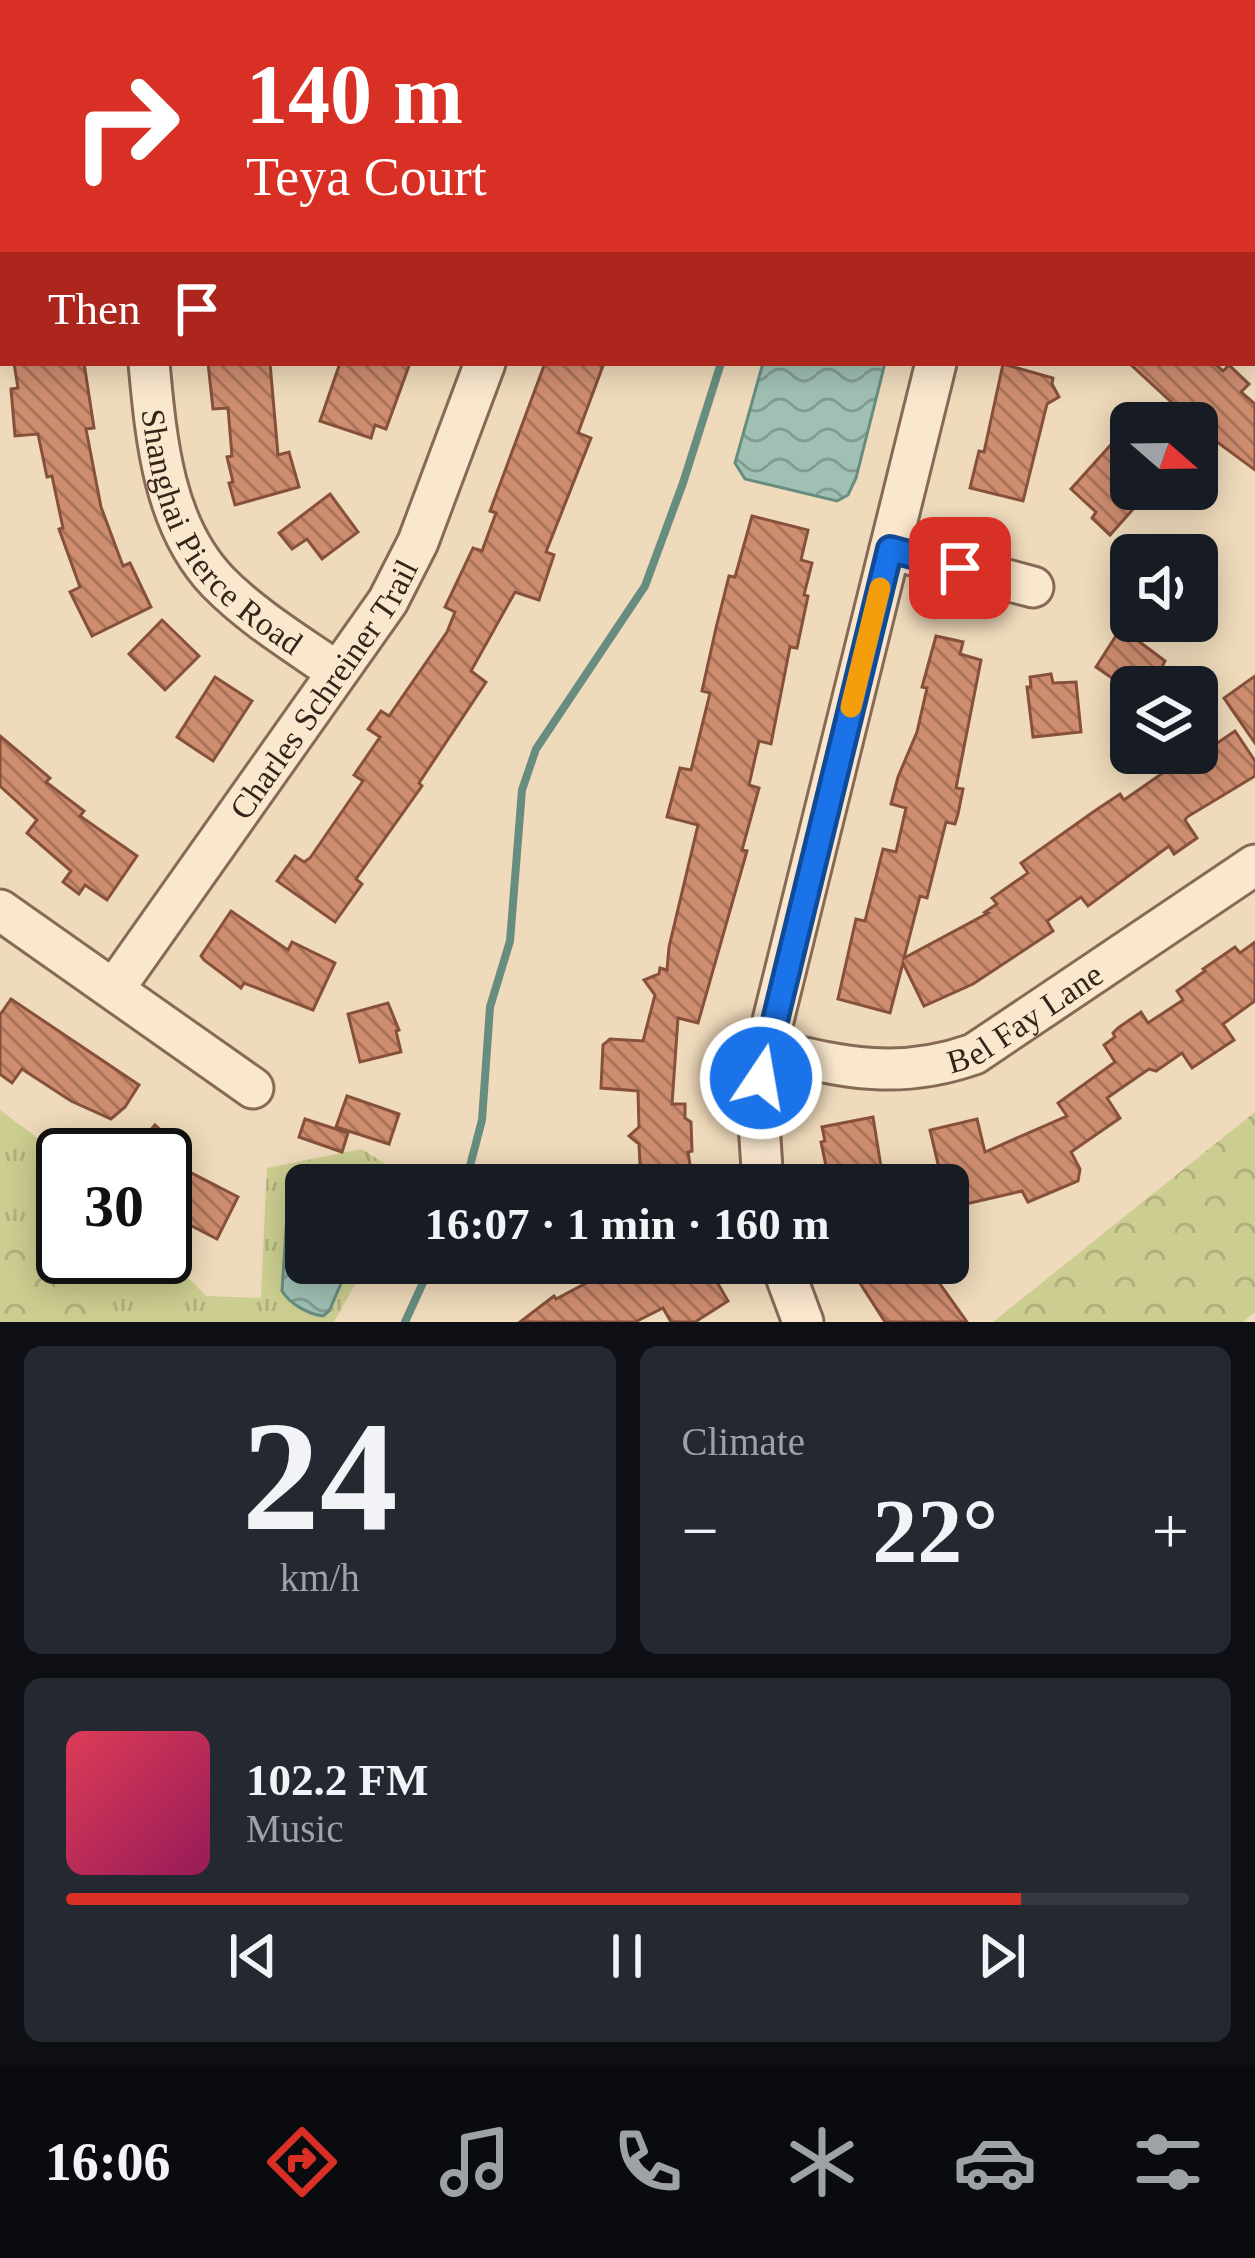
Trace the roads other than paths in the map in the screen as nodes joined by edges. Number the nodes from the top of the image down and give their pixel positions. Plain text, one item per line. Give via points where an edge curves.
1 (149, 366) edge
2 (483, 366) edge
3 (935, 366) edge
4 (890, 549) junction
5 (1033, 586) dead end
6 (337, 672) junction
7 (1255, 865) edge
8 (0, 910) edge
9 (114, 989) junction
10 (766, 1049) junction
11 (253, 1088) dead end
12 (762, 1164) edge
13 (789, 1284) edge
14 (803, 1322) edge

1 - 6 street, Shanghai Pierce Road via 168,492 193,546 218,582
2 - 6 street, Charles Schreiner Trail via 404,571
3 - 4 street
4 - 5 street
4 - 10 street
6 - 9 street, Charles Schreiner Trail
7 - 10 street, Bel Fay Lane via 974,1054 894,1072
8 - 9 street
9 - 11 street
10 - 12 street
13 - 14 street

